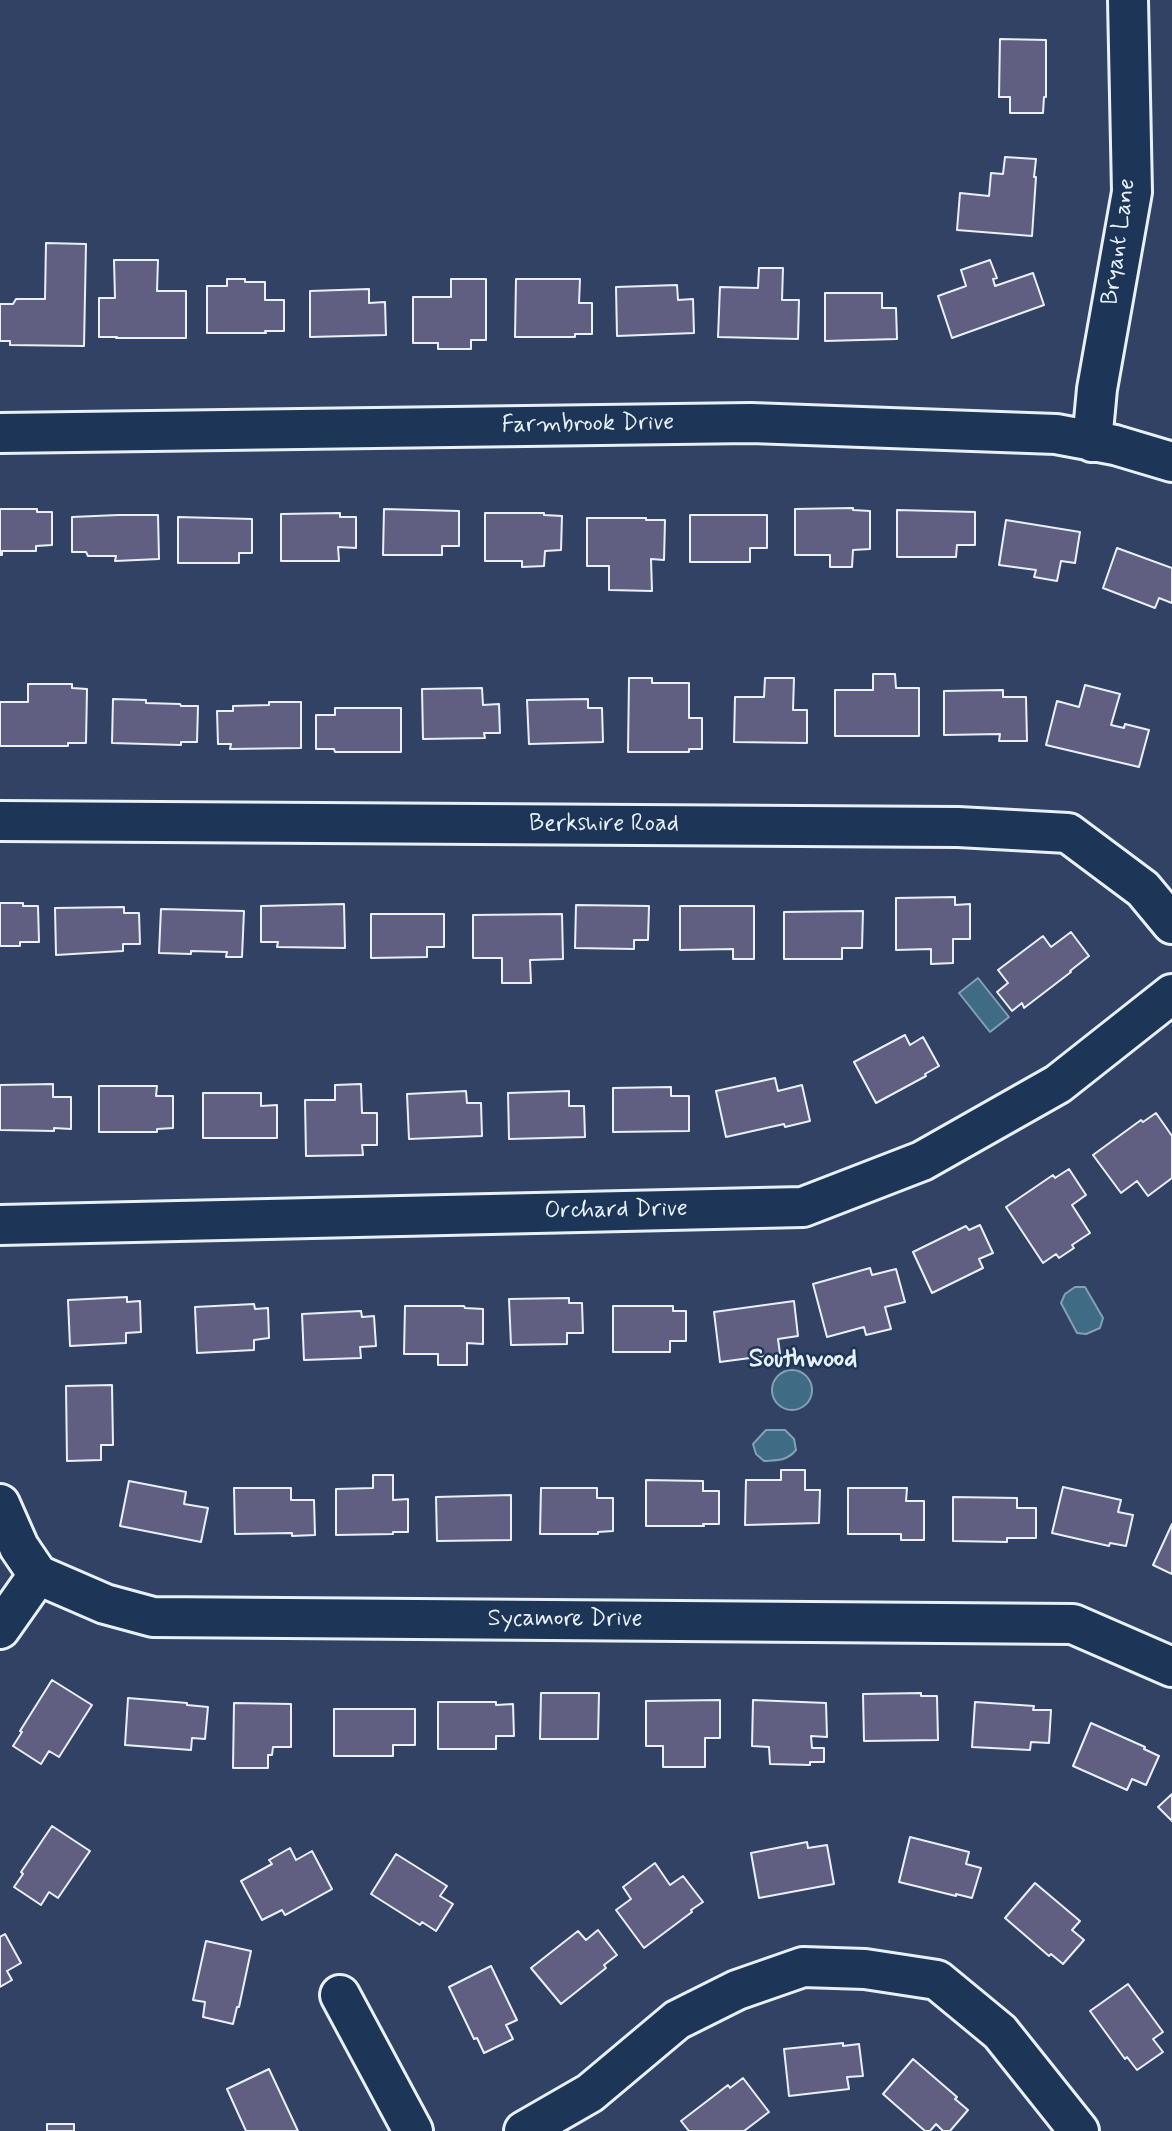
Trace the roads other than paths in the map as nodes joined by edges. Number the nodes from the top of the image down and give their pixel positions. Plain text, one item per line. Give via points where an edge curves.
1 (1128, 0) edge
2 (0, 433) edge
3 (1091, 442) junction
4 (1172, 462) edge
5 (0, 821) edge
6 (1172, 924) edge
7 (1172, 994) edge
8 (0, 1225) edge
9 (0, 1504) edge
10 (38, 1575) junction
11 (0, 1629) edge
12 (1172, 1667) edge
13 (340, 1996) dead end
14 (413, 2131) edge
15 (524, 2131) edge
16 (1079, 2131) edge

1 - 3 street, Bryant Lane via 1132,192
2 - 3 street, Farmbrook Drive via 751,423 1056,434
3 - 4 street, Farmbrook Drive
5 - 6 street, Berkshire Road via 944,827 1068,833 1143,889
7 - 8 street, Orchard Drive via 1058,1084 922,1161 803,1207
9 - 10 street via 19,1547
10 - 11 street
10 - 12 street, Sycamore Drive via 105,1604 153,1617 1073,1624
13 - 14 street
15 - 16 street via 590,2093 677,2020 737,1990 803,1967 865,1969 936,1980 1000,2032

